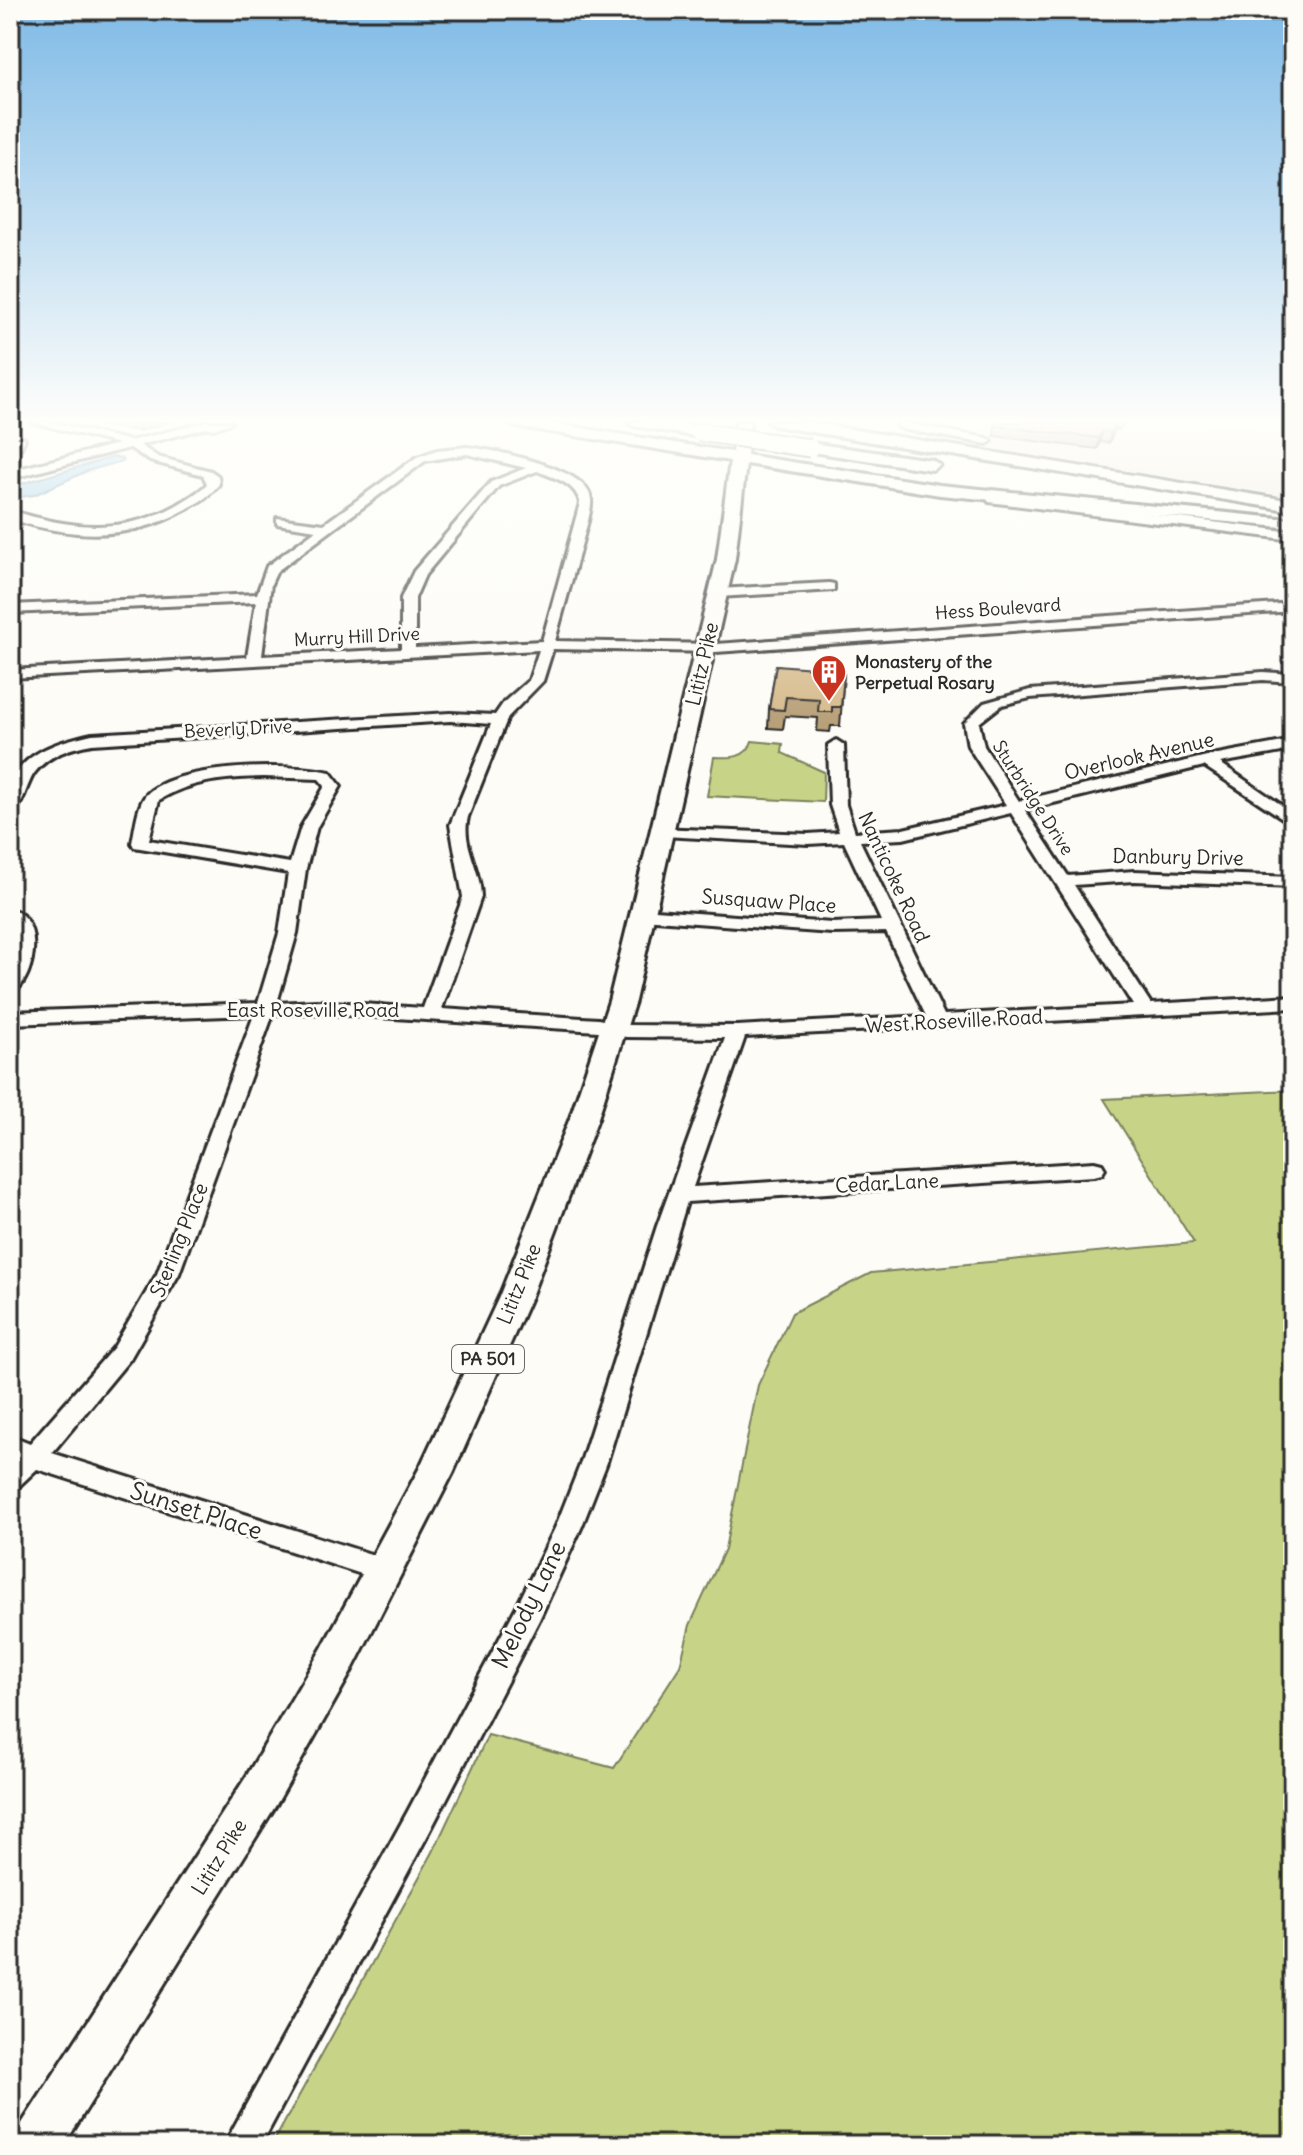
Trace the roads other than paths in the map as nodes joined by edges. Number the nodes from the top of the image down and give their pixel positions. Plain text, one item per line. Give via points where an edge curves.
1 (37, 523) edge
2 (153, 523) edge
3 (291, 523) edge
4 (333, 523) edge
5 (462, 523) edge
6 (581, 523) edge
7 (730, 523) edge
8 (326, 528) junction
9 (829, 587) dead end
10 (718, 593) junction
11 (263, 598) junction
12 (1293, 607) edge
13 (10, 609) edge
14 (547, 645) junction
15 (705, 647) junction
16 (408, 653) junction
17 (254, 660) junction
18 (10, 674) edge
19 (1293, 678) edge
20 (501, 720) junction
21 (836, 745) dead end
22 (1293, 745) edge
23 (1207, 761) junction
24 (10, 808) edge
25 (1015, 808) junction
26 (1293, 820) edge
27 (663, 831) junction
28 (849, 839) junction
29 (297, 869) junction
30 (1063, 881) junction
31 (1293, 882) edge
32 (10, 914) edge
33 (642, 914) junction
34 (892, 926) junction
35 (10, 988) edge
36 (1293, 1002) edge
37 (266, 1008) junction
38 (1146, 1011) junction
39 (431, 1012) junction
40 (10, 1018) edge
41 (938, 1022) junction
42 (615, 1027) junction
43 (737, 1032) junction
44 (1094, 1169) dead end
45 (680, 1195) junction
46 (22, 1451) edge
47 (10, 1479) edge
48 (386, 1570) junction
49 (36, 2145) edge
50 (242, 2145) edge

1 - 2 street via 128,530
3 - 8 street
4 - 8 street
5 - 16 street via 419,574 408,598
6 - 14 street
7 - 10 highway, Lititz Pike / PA 501
8 - 11 street via 271,569
9 - 10 street
10 - 15 highway, Lititz Pike / PA 501
11 - 13 street
11 - 17 street
12 - 15 street, Hess Boulevard
14 - 15 street, Murry Hill Drive
14 - 16 street, Murry Hill Drive
14 - 20 street via 534,685
15 - 27 highway, Lititz Pike / PA 501
16 - 17 street, Murry Hill Drive
17 - 18 street, Murry Hill Drive
19 - 25 street, Sturbridge Drive via 1073,690 994,702 978,713 970,728
20 - 24 street, Beverly Drive via 450,717 92,739 36,759 18,784
20 - 39 street via 458,820 472,897
21 - 28 street, Nanticoke Road via 838,805
22 - 23 street, Overlook Avenue
23 - 25 street, Overlook Avenue
23 - 26 street
25 - 28 street, Overlook Avenue via 903,834
25 - 30 street, Sturbridge Drive
27 - 28 street, Overlook Avenue
27 - 33 highway, Lititz Pike / PA 501
28 - 34 street, Nanticoke Road
29 - 29 street, Sterling Place via 144,846 140,838 152,798 201,776 324,775 333,786 309,827
29 - 37 street, Sterling Place via 288,933
30 - 31 street, Danbury Drive via 1134,876
30 - 38 street, Sturbridge Drive
32 - 35 street via 26,931 28,943
33 - 34 street, Susquaw Place via 832,928
33 - 42 highway, Lititz Pike / PA 501
34 - 41 street, Nanticoke Road
36 - 38 street, West Roseville Road
37 - 39 street, East Roseville Road
37 - 40 street, East Roseville Road
37 - 46 street, Sterling Place via 178,1253 154,1302 122,1353
38 - 41 street, West Roseville Road
39 - 42 street, East Roseville Road
41 - 43 street, West Roseville Road
42 - 43 street, West Roseville Road
42 - 48 highway, Lititz Pike / PA 501 via 515,1297
43 - 45 street, Melody Lane
44 - 45 street, Cedar Lane
45 - 50 street, Melody Lane via 604,1435 569,1526 426,1807
46 - 47 street, Sterling Place
46 - 48 street, Sunset Place
48 - 49 highway, Lititz Pike / PA 501 via 261,1791

